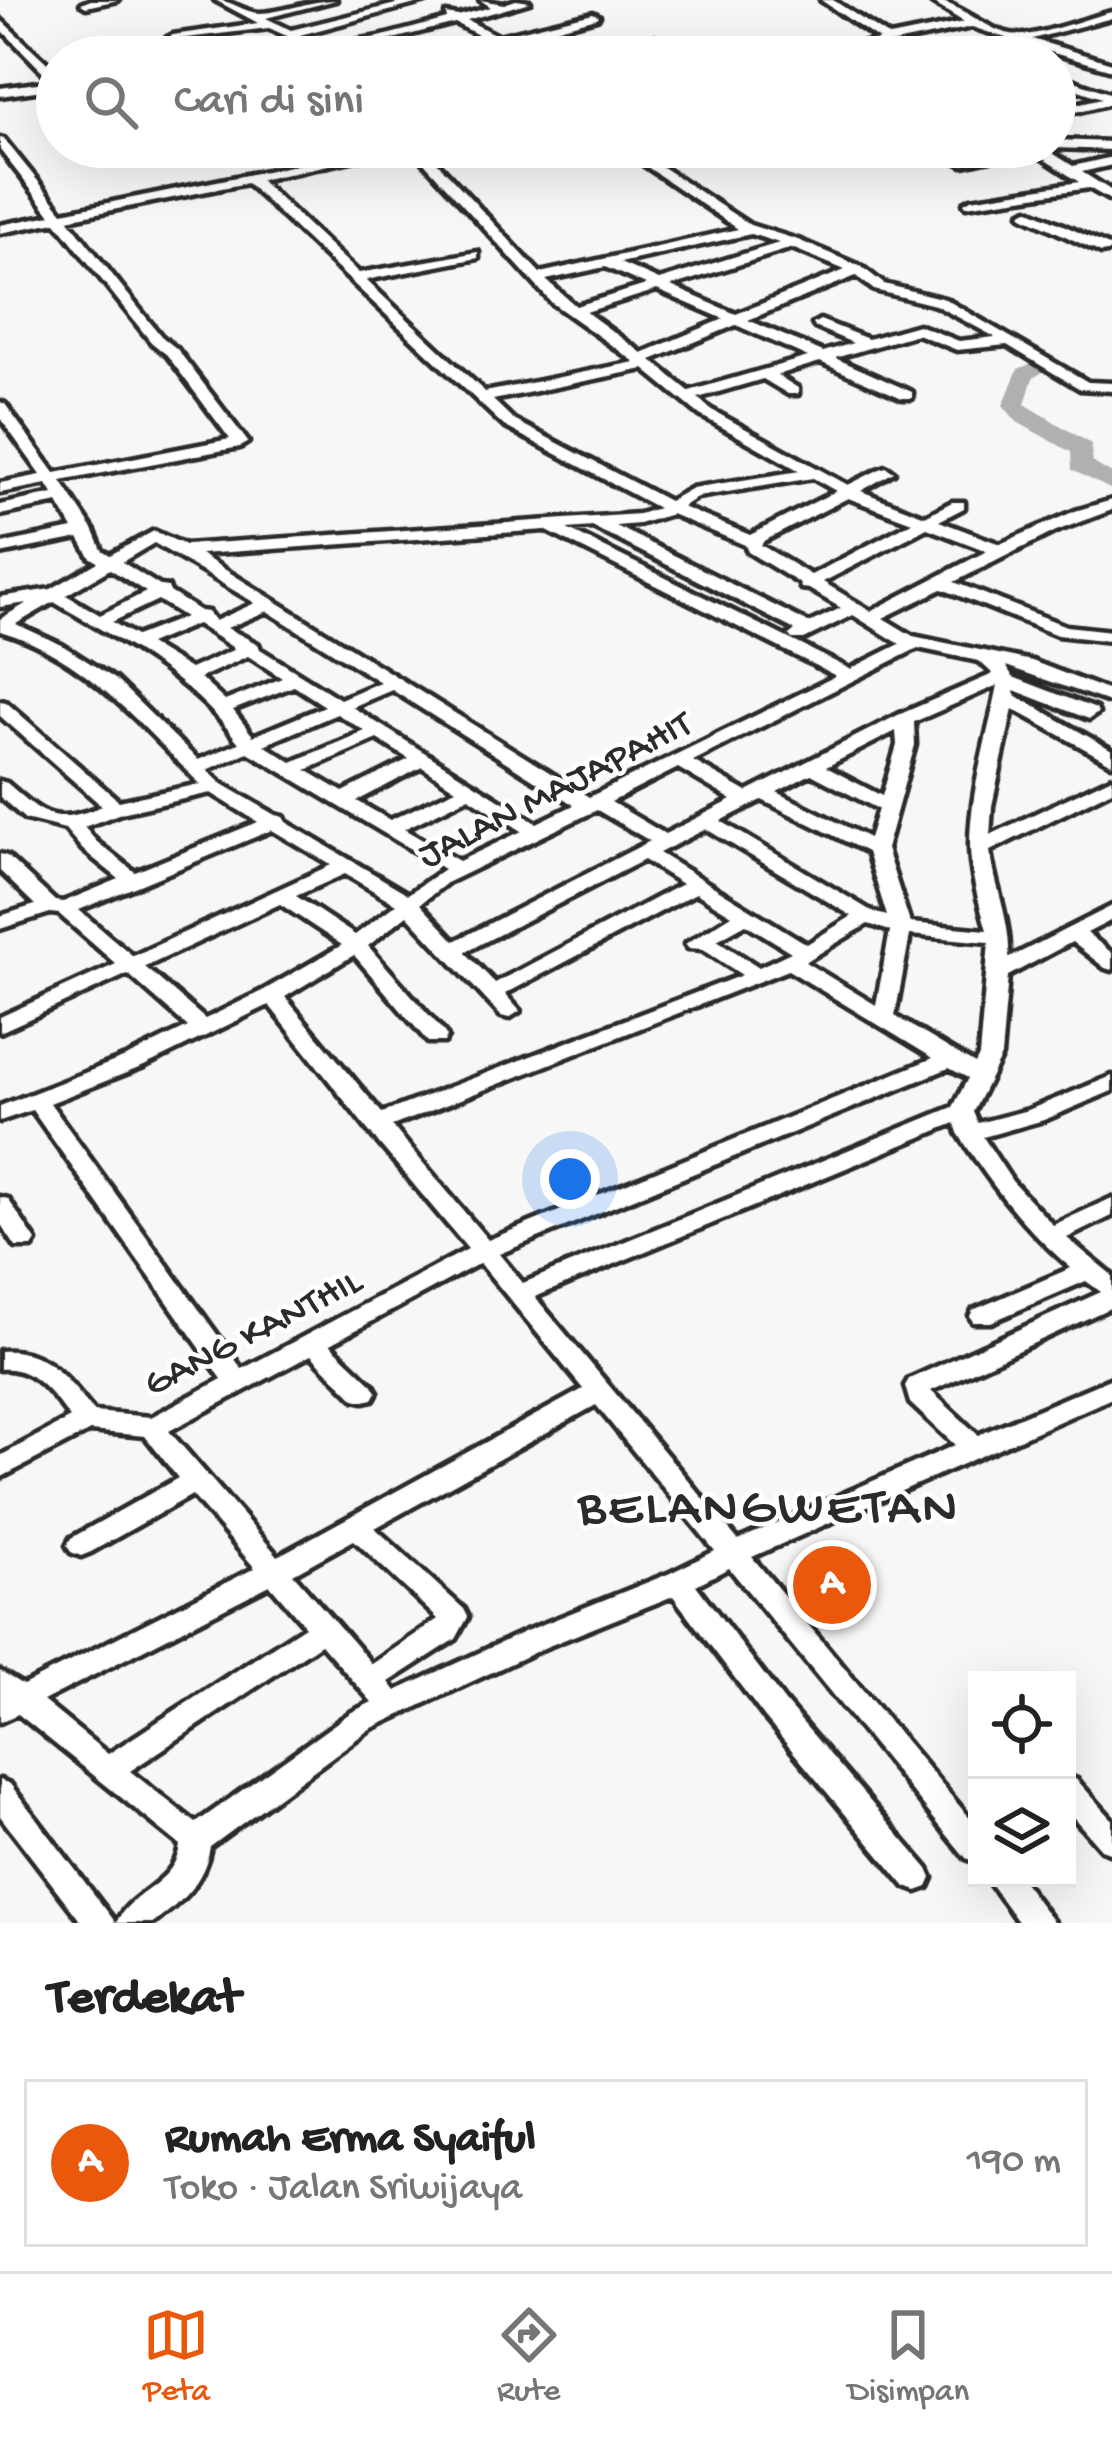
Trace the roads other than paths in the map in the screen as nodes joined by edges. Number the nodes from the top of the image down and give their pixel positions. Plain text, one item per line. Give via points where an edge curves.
1 (113, 0) edge
2 (220, 0) edge
3 (332, 0) edge
4 (421, 0) edge
5 (521, 0) edge
6 (826, 0) edge
7 (933, 0) edge
8 (485, 1) edge
9 (86, 4) dead end
10 (503, 7) junction
11 (1112, 15) edge
12 (593, 16) dead end
13 (255, 17) junction
14 (454, 19) junction
15 (0, 22) edge
16 (971, 23) junction
17 (269, 25) junction
18 (547, 29) junction
19 (289, 34) junction
20 (188, 36) edge
21 (293, 36) edge
22 (394, 36) edge
23 (485, 36) edge
24 (520, 36) edge
25 (559, 36) edge
26 (880, 36) edge
27 (911, 36) edge
28 (1010, 36) edge
29 (1031, 36) edge
30 (1076, 57) edge
31 (36, 59) edge
32 (1112, 67) edge
33 (36, 85) edge
34 (1076, 86) edge
35 (0, 92) edge
36 (1112, 99) edge
37 (1092, 104) junction
38 (1076, 108) edge
39 (1112, 113) edge
40 (0, 142) edge
41 (1076, 145) edge
42 (1112, 146) edge
43 (1112, 161) edge
44 (300, 168) edge
45 (435, 168) edge
46 (656, 168) edge
47 (1065, 168) edge
48 (1070, 171) junction
49 (250, 178) junction
50 (1089, 184) junction
51 (1112, 197) edge
52 (971, 202) dead end
53 (1028, 213) dead end
54 (58, 217) junction
55 (0, 229) edge
56 (752, 230) junction
57 (664, 232) dead end
58 (793, 243) junction
59 (683, 246) junction
60 (1109, 249) edge
61 (473, 255) dead end
62 (1082, 255) dead end
63 (608, 263) junction
64 (856, 270) junction
65 (356, 278) junction
66 (537, 278) junction
67 (659, 286) junction
68 (576, 311) junction
69 (735, 320) junction
70 (820, 324) dead end
71 (1010, 340) junction
72 (866, 343) junction
73 (820, 356) junction
74 (645, 361) junction
75 (765, 374) junction
76 (1112, 388) edge
77 (793, 391) dead end
78 (907, 395) dead end
79 (689, 396) junction
80 (480, 398) junction
81 (0, 407) edge
82 (8, 431) edge
83 (886, 472) dead end
84 (48, 473) junction
85 (817, 473) junction
86 (0, 476) edge
87 (0, 488) edge
88 (847, 491) junction
89 (64, 497) junction
90 (958, 505) dead end
91 (1112, 505) edge
92 (670, 508) junction
93 (0, 510) edge
94 (926, 521) junction
95 (595, 522) junction
96 (548, 526) junction
97 (86, 532) junction
98 (752, 542) junction
99 (0, 549) edge
100 (182, 550) junction
101 (1006, 552) junction
102 (111, 559) junction
103 (807, 584) junction
104 (944, 584) junction
105 (162, 591) junction
106 (52, 594) junction
107 (0, 602) edge
108 (268, 604) junction
109 (860, 614) junction
110 (210, 621) junction
111 (98, 622) junction
112 (2, 625) edge
113 (809, 630) junction
114 (1112, 636) edge
115 (907, 640) junction
116 (135, 643) junction
117 (782, 644) junction
118 (252, 648) junction
119 (988, 660) junction
120 (188, 676) junction
121 (850, 676) junction
122 (298, 678) junction
123 (394, 682) junction
124 (1005, 684) junction
125 (1112, 698) edge
126 (340, 705) junction
127 (0, 706) edge
128 (222, 708) junction
129 (1089, 713) dead end
130 (905, 719) junction
131 (380, 731) junction
132 (250, 745) junction
133 (1112, 758) edge
134 (422, 760) junction
135 (680, 762) junction
136 (813, 768) junction
137 (194, 769) junction
138 (293, 769) junction
139 (1112, 783) edge
140 (0, 787) edge
141 (214, 788) junction
142 (469, 790) junction
143 (755, 796) junction
144 (344, 800) junction
145 (594, 804) junction
146 (888, 807) junction
147 (115, 808) junction
148 (706, 820) junction
149 (277, 821) junction
150 (72, 825) junction
151 (392, 827) junction
152 (536, 831) junction
153 (656, 848) junction
154 (980, 848) junction
155 (876, 849) junction
156 (0, 860) edge
157 (348, 865) junction
158 (458, 869) junction
159 (133, 880) junction
160 (697, 884) junction
161 (282, 896) junction
162 (407, 902) junction
163 (57, 908) junction
164 (1112, 911) edge
165 (747, 915) junction
166 (866, 916) junction
167 (0, 923) edge
168 (901, 928) junction
169 (1074, 933) junction
170 (1000, 938) junction
171 (356, 945) junction
172 (455, 949) junction
173 (799, 958) junction
174 (1112, 964) edge
175 (132, 967) junction
176 (998, 973) junction
177 (758, 976) junction
178 (494, 992) junction
179 (272, 994) junction
180 (509, 1011) dead end
181 (884, 1017) junction
182 (0, 1025) edge
183 (201, 1027) junction
184 (436, 1037) dead end
185 (950, 1059) junction
186 (979, 1075) junction
187 (1112, 1083) edge
188 (37, 1101) junction
189 (0, 1114) edge
190 (965, 1122) junction
191 (376, 1124) junction
192 (0, 1205) edge
193 (1112, 1207) edge
194 (1048, 1238) junction
195 (24, 1241) dead end
196 (482, 1252) junction
197 (1089, 1270) junction
198 (1112, 1288) edge
199 (517, 1294) junction
200 (1112, 1297) edge
201 (982, 1316) dead end
202 (313, 1342) junction
203 (0, 1360) edge
204 (238, 1383) junction
205 (1112, 1388) edge
206 (364, 1392) dead end
207 (599, 1392) junction
208 (87, 1421) junction
209 (154, 1427) junction
210 (976, 1449) junction
211 (0, 1468) edge
212 (196, 1480) junction
213 (356, 1526) junction
214 (81, 1544) dead end
215 (736, 1552) junction
216 (276, 1570) junction
217 (679, 1582) junction
218 (325, 1628) junction
219 (370, 1680) junction
220 (6, 1697) edge
221 (393, 1707) junction
222 (109, 1769) junction
223 (0, 1793) edge
224 (1076, 1799) edge
225 (195, 1837) junction
226 (968, 1838) edge
227 (1112, 1840) edge
228 (917, 1878) dead end
229 (1008, 1887) edge
230 (100, 1923) edge
231 (130, 1923) edge
232 (1038, 1923) edge

1 - 9 street
2 - 13 street
3 - 13 street
4 - 14 street
4 - 19 street
5 - 10 street
6 - 26 street
7 - 16 street
8 - 10 street
10 - 14 street
11 - 29 street
12 - 18 street
13 - 17 street
14 - 22 street
14 - 23 street
15 - 31 street
16 - 27 street
16 - 28 street
17 - 19 street
17 - 20 street
18 - 24 street
18 - 25 street
19 - 21 street
30 - 32 street
33 - 35 street
34 - 36 street
36 - 37 street
37 - 38 street
37 - 39 street
40 - 54 street
41 - 42 street
43 - 48 street
44 - 49 street
45 - 66 street
46 - 56 street
47 - 48 street
48 - 50 street
49 - 54 street
49 - 65 street
50 - 51 street
50 - 52 street
53 - 60 street
54 - 55 street
54 - 84 street via 239,442
56 - 58 street
56 - 59 street
57 - 59 street
58 - 64 street
58 - 67 street
59 - 63 street
60 - 62 street
61 - 65 street
63 - 66 street
63 - 67 street
64 - 69 street
64 - 71 street
65 - 80 street
66 - 68 street
67 - 68 street
67 - 69 street
68 - 74 street
69 - 73 street
69 - 74 street
70 - 72 street
71 - 72 street via 957,346 918,329
71 - 76 street via 1085,386
72 - 73 street
73 - 75 street
73 - 78 street
74 - 79 street
74 - 80 street
75 - 77 street
75 - 79 street
79 - 85 street
80 - 92 street via 542,444
81 - 82 street
82 - 84 street
83 - 88 street
84 - 86 street
84 - 87 street
84 - 89 street
85 - 88 street
85 - 92 street via 692,493
88 - 94 street
88 - 98 street
89 - 93 street
89 - 97 street
90 - 94 street
91 - 101 street via 1068,517
92 - 95 street
92 - 98 street
94 - 101 street
94 - 103 street
95 - 96 street
95 - 113 street
96 - 100 street
96 - 117 street
97 - 99 street
97 - 102 street via 96,553
98 - 103 street via 761,557
100 - 102 street via 154,536
100 - 108 street
101 - 104 street
102 - 105 street
102 - 106 street
103 - 109 street
104 - 109 street
104 - 114 street via 1063,632
105 - 110 street
105 - 111 street
106 - 107 street
106 - 111 street
106 - 112 street
108 - 110 street
108 - 123 street
109 - 113 street
109 - 115 street
110 - 116 street
110 - 118 street
111 - 116 street
112 - 137 street via 110,683
113 - 117 street
115 - 119 street
115 - 121 street, JALAN MAJAPAHIT via 910,646
116 - 120 street
117 - 121 street
118 - 120 street
118 - 122 street
119 - 124 street
119 - 125 street via 1045,670
120 - 128 street
121 - 135 street, JALAN MAJAPAHIT
122 - 126 street
122 - 128 street
123 - 126 street
123 - 145 street
124 - 129 street
124 - 130 street
124 - 133 street
124 - 154 street
126 - 131 street
126 - 132 street
127 - 147 street
128 - 132 street
130 - 136 street
130 - 146 street
131 - 134 street
131 - 138 street
132 - 137 street
132 - 138 street
134 - 142 street
134 - 144 street
135 - 143 street
135 - 145 street, JALAN MAJAPAHIT
136 - 143 street
136 - 146 street
137 - 141 street
138 - 144 street
139 - 154 street
140 - 150 street via 32,815
141 - 147 street
141 - 149 street
142 - 151 street
142 - 152 street
143 - 148 street
143 - 155 street
144 - 151 street
145 - 152 street, JALAN MAJAPAHIT
145 - 153 street
146 - 155 street
147 - 150 street
148 - 153 street
148 - 166 street
149 - 157 street
149 - 159 street
150 - 159 street
151 - 158 street
152 - 158 street, JALAN MAJAPAHIT
153 - 160 street
153 - 172 street
154 - 170 street
155 - 168 street
156 - 163 street
157 - 161 street
157 - 162 street
158 - 162 street, JALAN MAJAPAHIT
159 - 163 street
160 - 165 street
160 - 178 street
161 - 171 street
161 - 175 street
162 - 171 street, JALAN MAJAPAHIT
162 - 172 street
163 - 167 street
163 - 175 street
164 - 169 street
165 - 173 street
165 - 177 street via 698,943
166 - 168 street
166 - 173 street
168 - 170 street
168 - 181 street
169 - 174 street
169 - 176 street
170 - 176 street
171 - 179 street, JALAN MAJAPAHIT
171 - 184 street
172 - 178 street
173 - 177 street
173 - 181 street
175 - 182 street
175 - 183 street
176 - 186 street via 989,1056
177 - 191 street
178 - 180 street
179 - 183 street, JALAN MAJAPAHIT
179 - 191 street
181 - 185 street
183 - 188 street, JALAN MAJAPAHIT
185 - 186 street
185 - 196 street, GANG KANTHIL
186 - 190 street
187 - 190 street via 1036,1115
188 - 189 street, JALAN MAJAPAHIT
188 - 204 street
190 - 194 street
190 - 199 street
191 - 196 street
192 - 195 street
193 - 194 street
194 - 197 street
196 - 199 street
196 - 202 street, GANG KANTHIL
197 - 198 street
197 - 201 street
199 - 207 street
200 - 210 street via 918,1386 919,1396
202 - 204 street, GANG KANTHIL
202 - 206 street
203 - 208 street via 34,1361
204 - 209 street, GANG KANTHIL
205 - 210 street
207 - 213 street
207 - 215 street
208 - 209 street, GANG KANTHIL
208 - 211 street
209 - 212 street
210 - 215 street
212 - 214 street
212 - 216 street
213 - 216 street
213 - 219 street via 454,1617 446,1631
215 - 217 street
215 - 226 street
216 - 218 street
216 - 220 street
217 - 221 street
217 - 228 street
218 - 219 street
218 - 222 street
219 - 221 street
220 - 222 street
221 - 225 street via 360,1721
222 - 225 street
223 - 230 street
224 - 227 street
225 - 231 street via 190,1874
229 - 232 street

